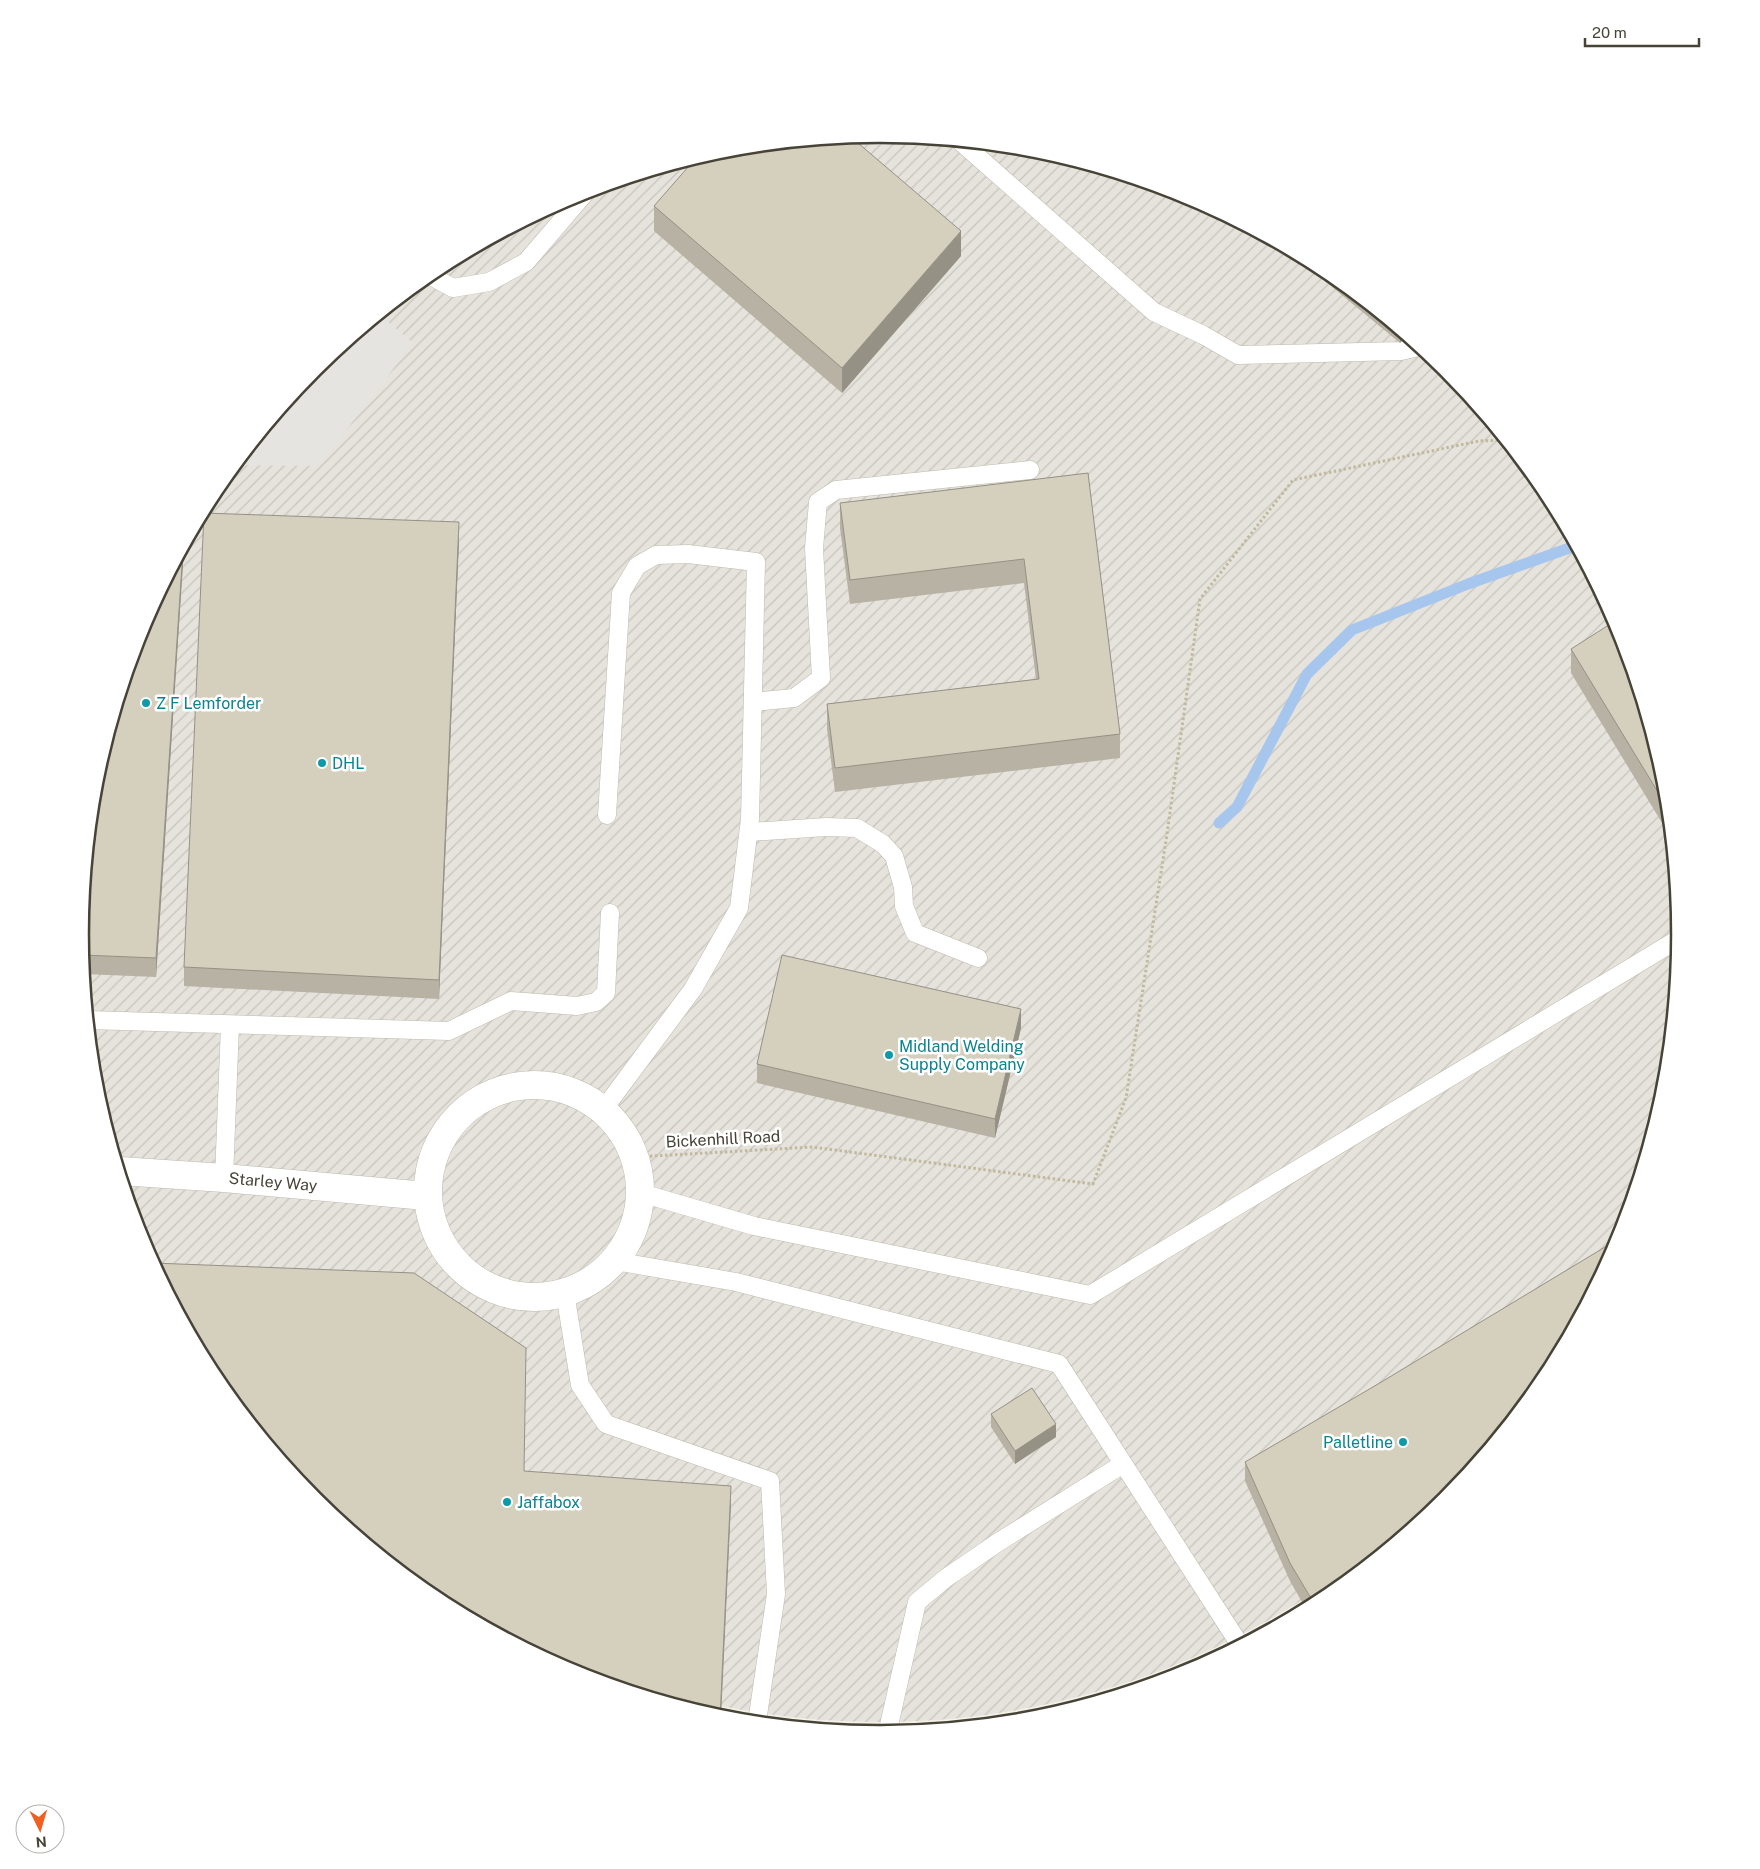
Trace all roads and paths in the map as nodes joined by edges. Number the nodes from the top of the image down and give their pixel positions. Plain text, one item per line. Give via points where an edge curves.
1 (968, 149) edge
2 (576, 203) edge
3 (437, 279) edge
4 (1411, 349) edge
5 (1497, 440) edge
6 (1030, 470) dead end
7 (753, 702) junction
8 (607, 815) dead end
9 (749, 832) junction
10 (610, 913) dead end
11 (1671, 944) edge
12 (978, 958) dead end
13 (94, 1020) edge
14 (230, 1025) junction
15 (603, 1110) junction
16 (635, 1157) junction
17 (126, 1171) edge
18 (224, 1178) junction
19 (641, 1194) junction
20 (426, 1196) junction
21 (615, 1261) junction
22 (566, 1293) junction
23 (1123, 1464) junction
24 (1237, 1640) edge
25 (758, 1716) edge
26 (889, 1726) edge

1 - 4 lane via 1154,312 1238,356
2 - 3 lane via 526,262 489,282 454,288
5 - 16 path, Bickenhill Road via 1479,441 1293,480 1200,599 1126,1098 1093,1184 812,1147
6 - 7 lane via 836,490 818,502 814,548 821,678 794,698
7 - 8 lane via 756,562 688,554 656,555 637,566 621,593
7 - 9 lane
9 - 12 lane via 857,828 883,844 894,856 903,887 904,906 915,933
9 - 15 lane via 739,908 693,989
10 - 14 lane via 606,993 588,1005 511,1001 448,1031
11 - 19 lane via 1090,1295 754,1226
13 - 14 lane
14 - 18 lane
15 - 16 street via 626,1138
15 - 20 street via 579,1094 543,1085 496,1091 464,1110 448,1126 431,1160
16 - 19 street
17 - 18 street, Starley Way
18 - 20 street, Starley Way
19 - 21 street via 634,1229
20 - 22 street via 429,1216 444,1250 464,1273 496,1291 533,1298
21 - 22 street via 599,1276
21 - 23 lane via 736,1282 1059,1364
22 - 25 lane via 580,1385 606,1424 770,1481 776,1594
23 - 24 lane
23 - 26 lane via 997,1543 917,1602

